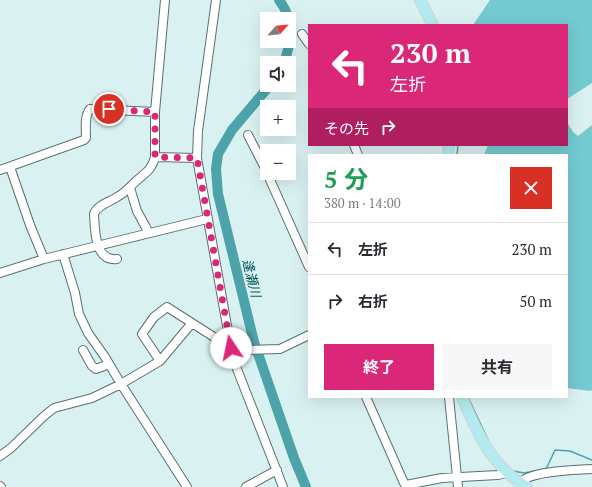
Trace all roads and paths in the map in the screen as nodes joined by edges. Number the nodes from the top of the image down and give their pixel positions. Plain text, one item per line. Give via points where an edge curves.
1 (165, 0) edge
2 (216, 0) edge
3 (420, 0) edge
4 (432, 24) edge
5 (302, 34) dead end
6 (308, 43) edge
7 (155, 112) junction
8 (248, 135) dead end
9 (155, 157) junction
10 (197, 158) junction
11 (260, 158) edge
12 (10, 166) junction
13 (0, 170) edge
14 (271, 180) edge
15 (130, 188) junction
16 (207, 219) junction
17 (149, 233) junction
18 (98, 246) junction
19 (63, 254) junction
20 (44, 259) junction
21 (117, 259) dead end
22 (308, 265) edge
23 (0, 273) edge
24 (192, 323) junction
25 (308, 335) edge
26 (231, 348) junction
27 (83, 350) dead end
28 (160, 361) junction
29 (109, 364) junction
30 (120, 384) junction
31 (366, 398) edge
32 (449, 398) edge
33 (462, 398) edge
34 (0, 456) edge
35 (592, 469) edge
36 (276, 470) junction
37 (506, 472) junction
38 (458, 477) junction
39 (524, 485) edge
40 (187, 487) edge
41 (246, 487) edge
42 (283, 487) edge
43 (458, 487) edge

1 - 7 street
2 - 10 street via 198,131
3 - 4 main road
5 - 6 street
7 - 9 street
7 - 12 street via 90,109 86,118 84,140
8 - 11 street
9 - 10 street
9 - 15 street via 149,170
10 - 16 street
12 - 13 street
12 - 20 street
14 - 22 street
15 - 17 street via 137,211
15 - 18 street via 96,210 94,214
16 - 17 street
16 - 26 street
17 - 18 street
18 - 19 street
18 - 21 street via 108,257
19 - 20 street
19 - 29 street via 83,323
20 - 23 street
24 - 26 street
24 - 28 street
24 - 28 street via 167,307 154,317 142,334
25 - 26 street via 280,349
26 - 36 street
27 - 29 street via 96,369
28 - 30 street
29 - 30 street
30 - 34 street via 92,398 54,408
30 - 40 street
31 - 38 street via 404,483
32 - 38 street
33 - 37 main road via 489,453
35 - 39 street via 535,474 524,479
36 - 41 street
36 - 42 street
37 - 38 street via 498,475
37 - 39 main road
38 - 43 street

